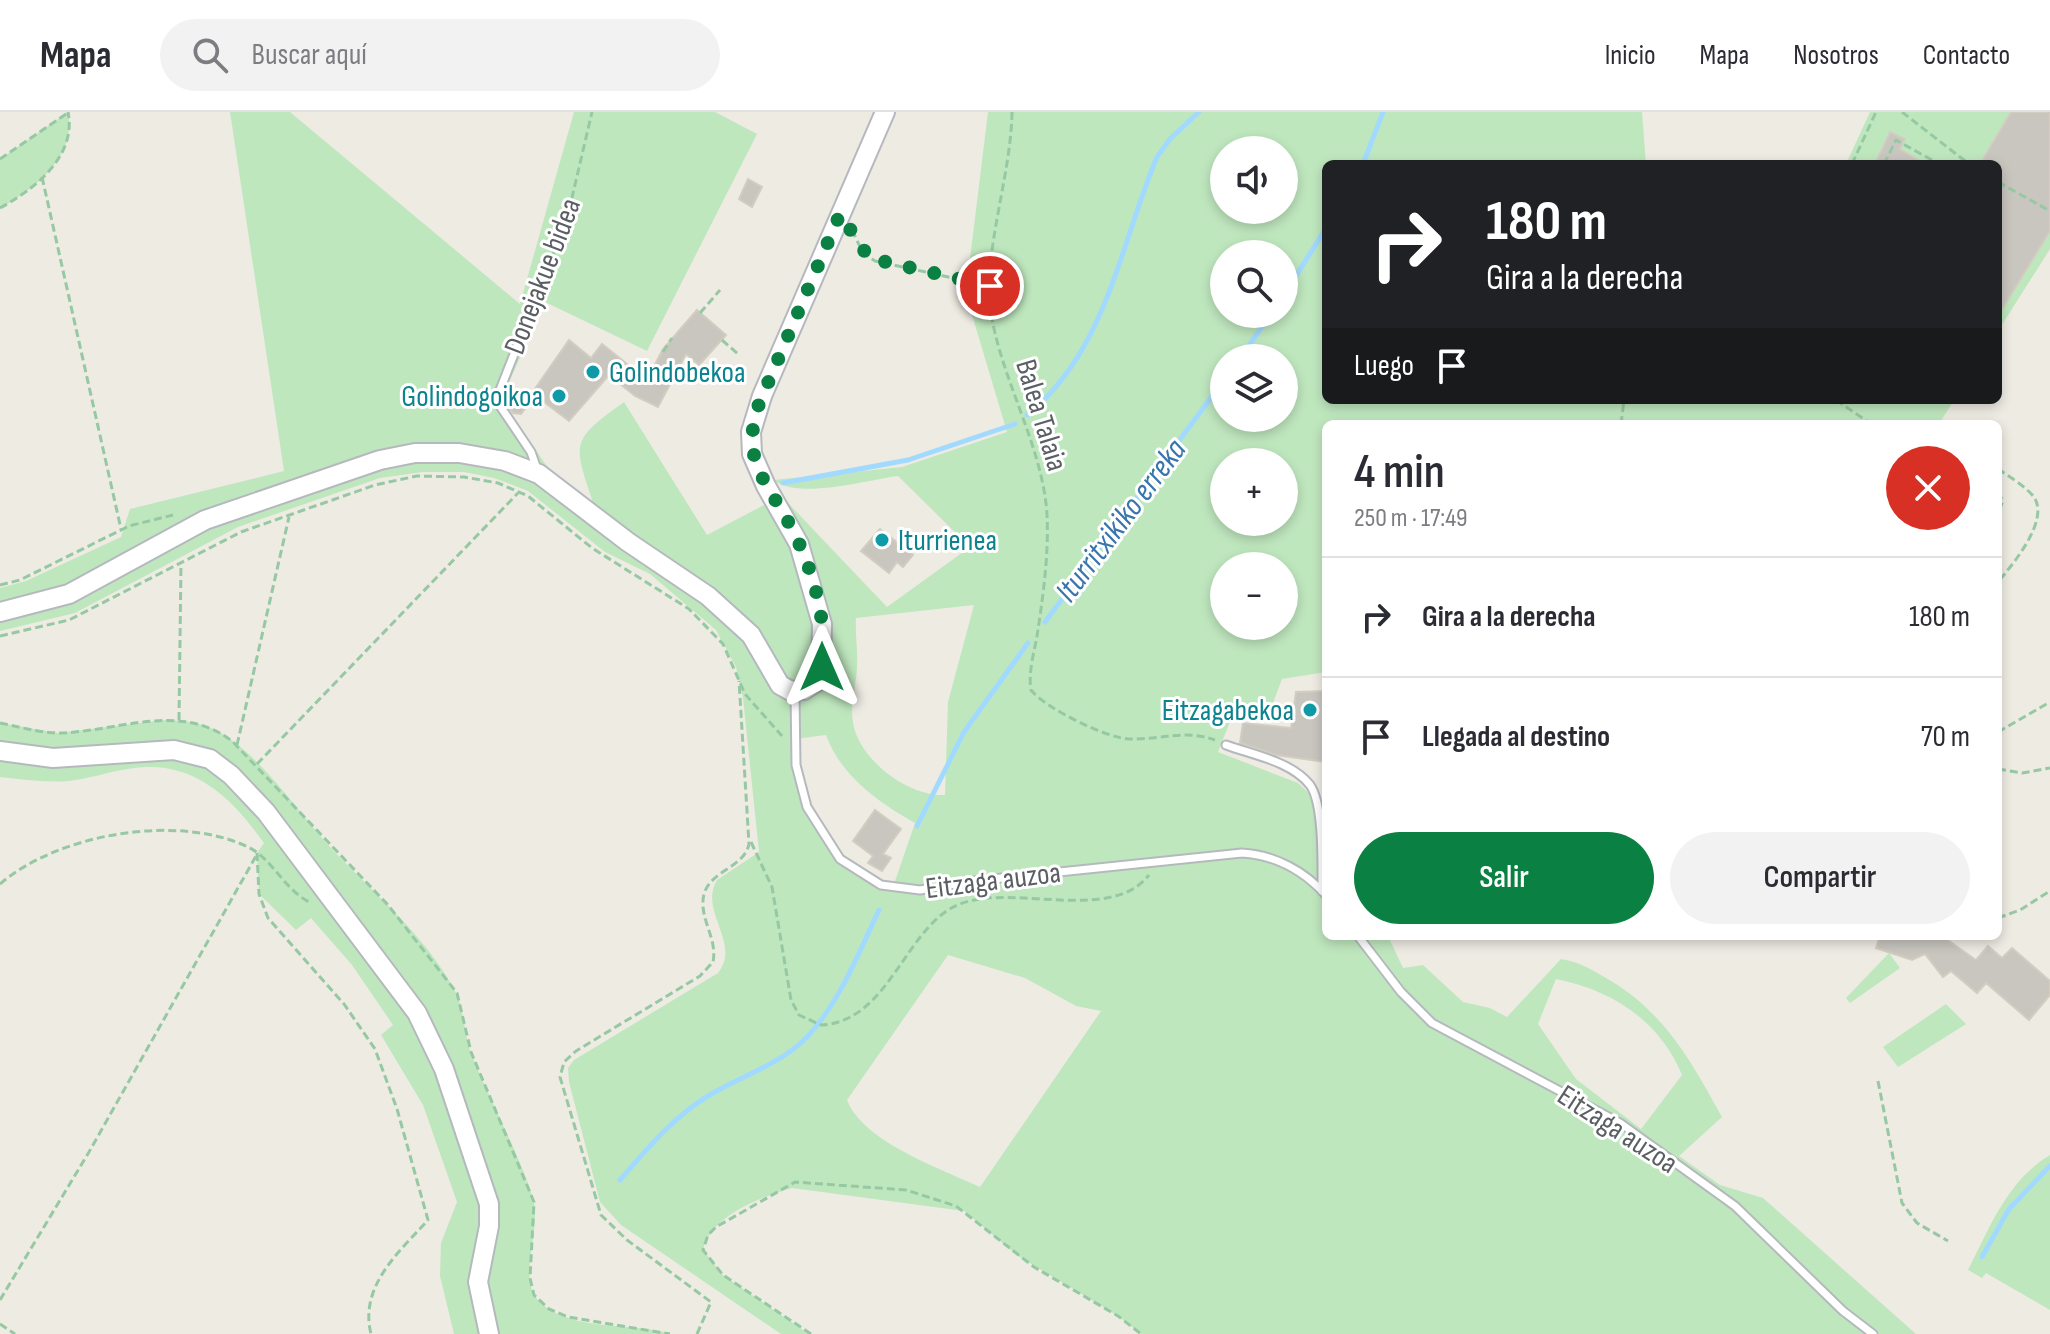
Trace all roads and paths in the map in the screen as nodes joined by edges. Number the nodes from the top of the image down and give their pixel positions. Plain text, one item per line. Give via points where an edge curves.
1 (69, 112) edge
2 (592, 112) edge
3 (885, 112) edge
4 (1012, 112) edge
5 (1876, 112) edge
6 (1902, 112) edge
7 (0, 159) edge
8 (1854, 160) edge
9 (1886, 160) edge
10 (1932, 160) edge
11 (1964, 160) edge
12 (42, 177) junction
13 (2002, 184) edge
14 (0, 208) edge
15 (2050, 211) edge
16 (840, 214) junction
17 (990, 286) junction
18 (720, 290) dead end
19 (531, 311) joint
20 (700, 313) dead end
21 (672, 338) dead end
22 (722, 340) dead end
23 (663, 352) dead end
24 (738, 354) dead end
25 (1842, 404) edge
26 (1865, 420) edge
27 (2002, 472) edge
28 (539, 474) junction
29 (519, 492) junction
30 (186, 513) dead end
31 (289, 517) junction
32 (121, 529) junction
33 (181, 563) junction
34 (2002, 577) edge
35 (0, 585) edge
36 (0, 612) edge
37 (0, 636) edge
38 (739, 673) junction
39 (795, 691) junction
40 (2050, 702) edge
41 (179, 720) dead end
42 (2002, 730) edge
43 (237, 745) dead end
44 (1226, 745) joint
45 (794, 748) junction
46 (0, 751) edge
47 (257, 764) dead end
48 (2050, 768) edge
49 (2002, 770) edge
50 (750, 839) junction
51 (257, 853) junction
52 (1155, 861) junction
53 (1322, 864) edge
54 (0, 884) edge
55 (1322, 891) edge
56 (2050, 891) edge
57 (338, 912) junction
58 (2002, 917) edge
59 (1361, 940) edge
60 (1878, 1081) dead end
61 (1948, 1241) dead end
62 (0, 1300) edge
63 (0, 1324) edge
64 (15, 1334) edge
65 (371, 1334) edge
66 (489, 1334) edge
67 (697, 1334) edge
68 (811, 1334) edge
69 (1141, 1334) edge
70 (1873, 1334) edge

1 - 7 path
1 - 12 path via 67,147
2 - 19 path, Donejakue bidea via 567,219
3 - 16 street
4 - 17 path, Balea Talaia via 1010,161
5 - 8 path
6 - 11 path
9 - 10 path via 1896,140
12 - 14 path
12 - 32 path
13 - 15 path
16 - 17 path via 869,258
16 - 39 street via 751,432 754,459 796,536 819,607 821,671 812,686
17 - 44 path, Balea Talaia via 996,335 1037,461 1047,514 1031,690 1065,713 1122,738 1190,734
18 - 20 path
19 - 28 lane, Donejakue bidea via 496,400 531,452
21 - 23 path
22 - 24 path
25 - 26 path
27 - 34 path via 2034,497 2038,511 2023,552
28 - 36 street via 459,453 380,460 205,520 69,594
28 - 39 street via 736,620 755,640 780,685
29 - 31 path via 476,478 417,476 375,485
29 - 38 path via 600,554 689,609 717,636
29 - 47 path
30 - 32 path
31 - 33 path via 241,532
31 - 43 path
32 - 35 path
33 - 37 path via 69,620
33 - 41 path
38 - 45 path via 745,694
38 - 50 path
39 - 45 lane, Eitzaga auzoa
40 - 42 path
44 - 53 lane, Eitzaga auzoa via 1269,759 1310,784
45 - 52 lane, Eitzaga auzoa via 801,791 818,828 848,866 881,885 920,890
46 - 57 street via 53,758 174,750 210,759 266,812
48 - 49 path via 2022,773
50 - 52 path via 772,887 791,1000 799,1015 821,1025 842,1020 877,995 929,927 959,904 1002,898 1105,898 1140,885
50 - 67 path via 746,853 712,879 705,891 703,911 714,950 711,966 576,1051 564,1062 560,1077 601,1215 711,1302
51 - 54 path via 234,841 182,831 123,835 49,851
51 - 57 path via 297,895
51 - 62 path
51 - 65 path via 259,894 268,918 337,995 375,1049 428,1220 377,1282 369,1304
52 - 55 lane, Eitzaga auzoa via 1253,853 1293,868
56 - 58 path
57 - 66 street via 398,984 444,1069 489,1204 478,1282
59 - 70 lane, Eitzaga auzoa via 1432,1023 1620,1123 1735,1206
60 - 61 path via 1902,1203 1917,1223
63 - 64 path
68 - 69 path via 723,1275 703,1250 708,1235 722,1222 777,1189 804,1181 906,1190 946,1201 1034,1267

